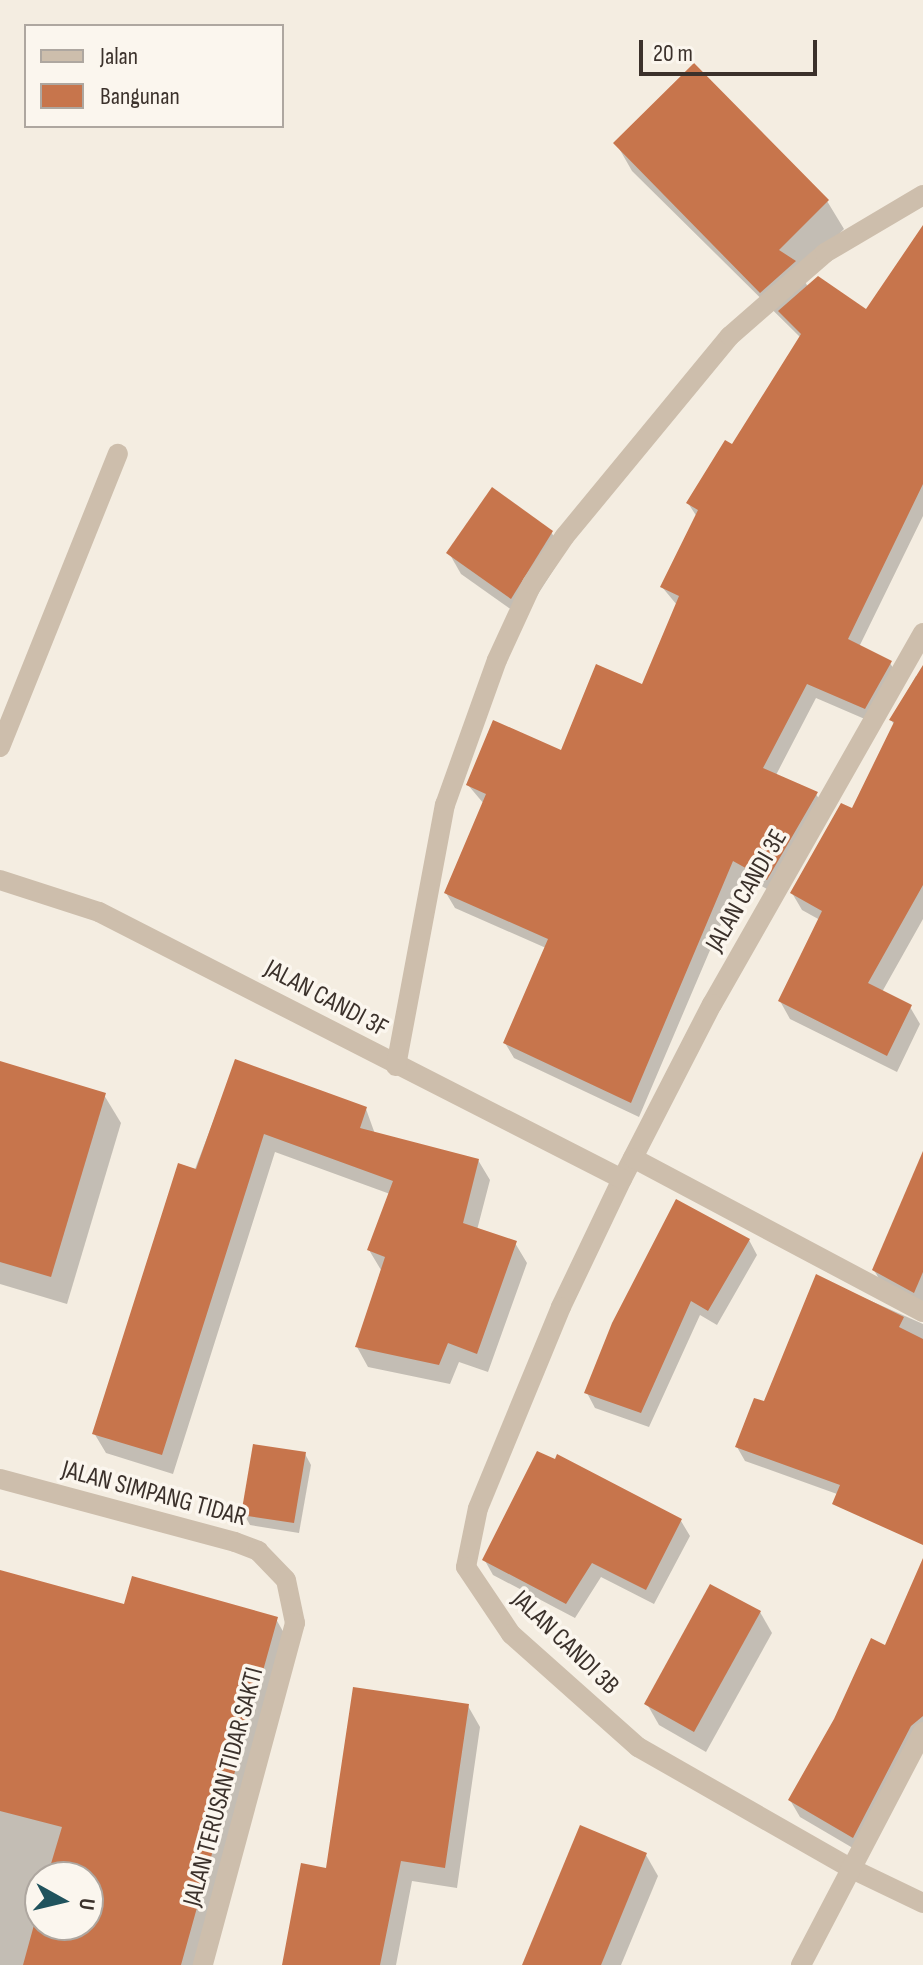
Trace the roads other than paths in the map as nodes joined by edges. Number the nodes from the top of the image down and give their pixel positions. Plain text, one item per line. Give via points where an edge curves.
1 (923, 195) edge
2 (118, 454) dead end
3 (923, 633) edge
4 (0, 747) edge
5 (0, 880) edge
6 (396, 1066) junction
7 (633, 1158) junction
8 (622, 1179) junction
9 (923, 1312) edge
10 (0, 1479) edge
11 (295, 1623) joint
12 (923, 1732) edge
13 (850, 1868) junction
14 (923, 1903) edge
15 (203, 1965) edge
16 (801, 1965) edge

1 - 6 street via 825,253 730,336 565,536 532,584 492,671 445,805
2 - 4 street
3 - 7 street, JALAN CANDI 3E via 712,1004
5 - 6 street, JALAN CANDI 3F via 99,912
6 - 8 street, JALAN CANDI 3F
7 - 8 street, JALAN CANDI 3E
7 - 9 street
8 - 13 street, JALAN CANDI 3B via 561,1307 478,1508 466,1567 511,1634 638,1747
10 - 11 street, JALAN SIMPANG TIDAR via 258,1551 286,1580
11 - 15 street, JALAN TERUSAN TIDAR SAKTI
12 - 13 street
13 - 14 street, JALAN CANDI 3B
13 - 16 street

